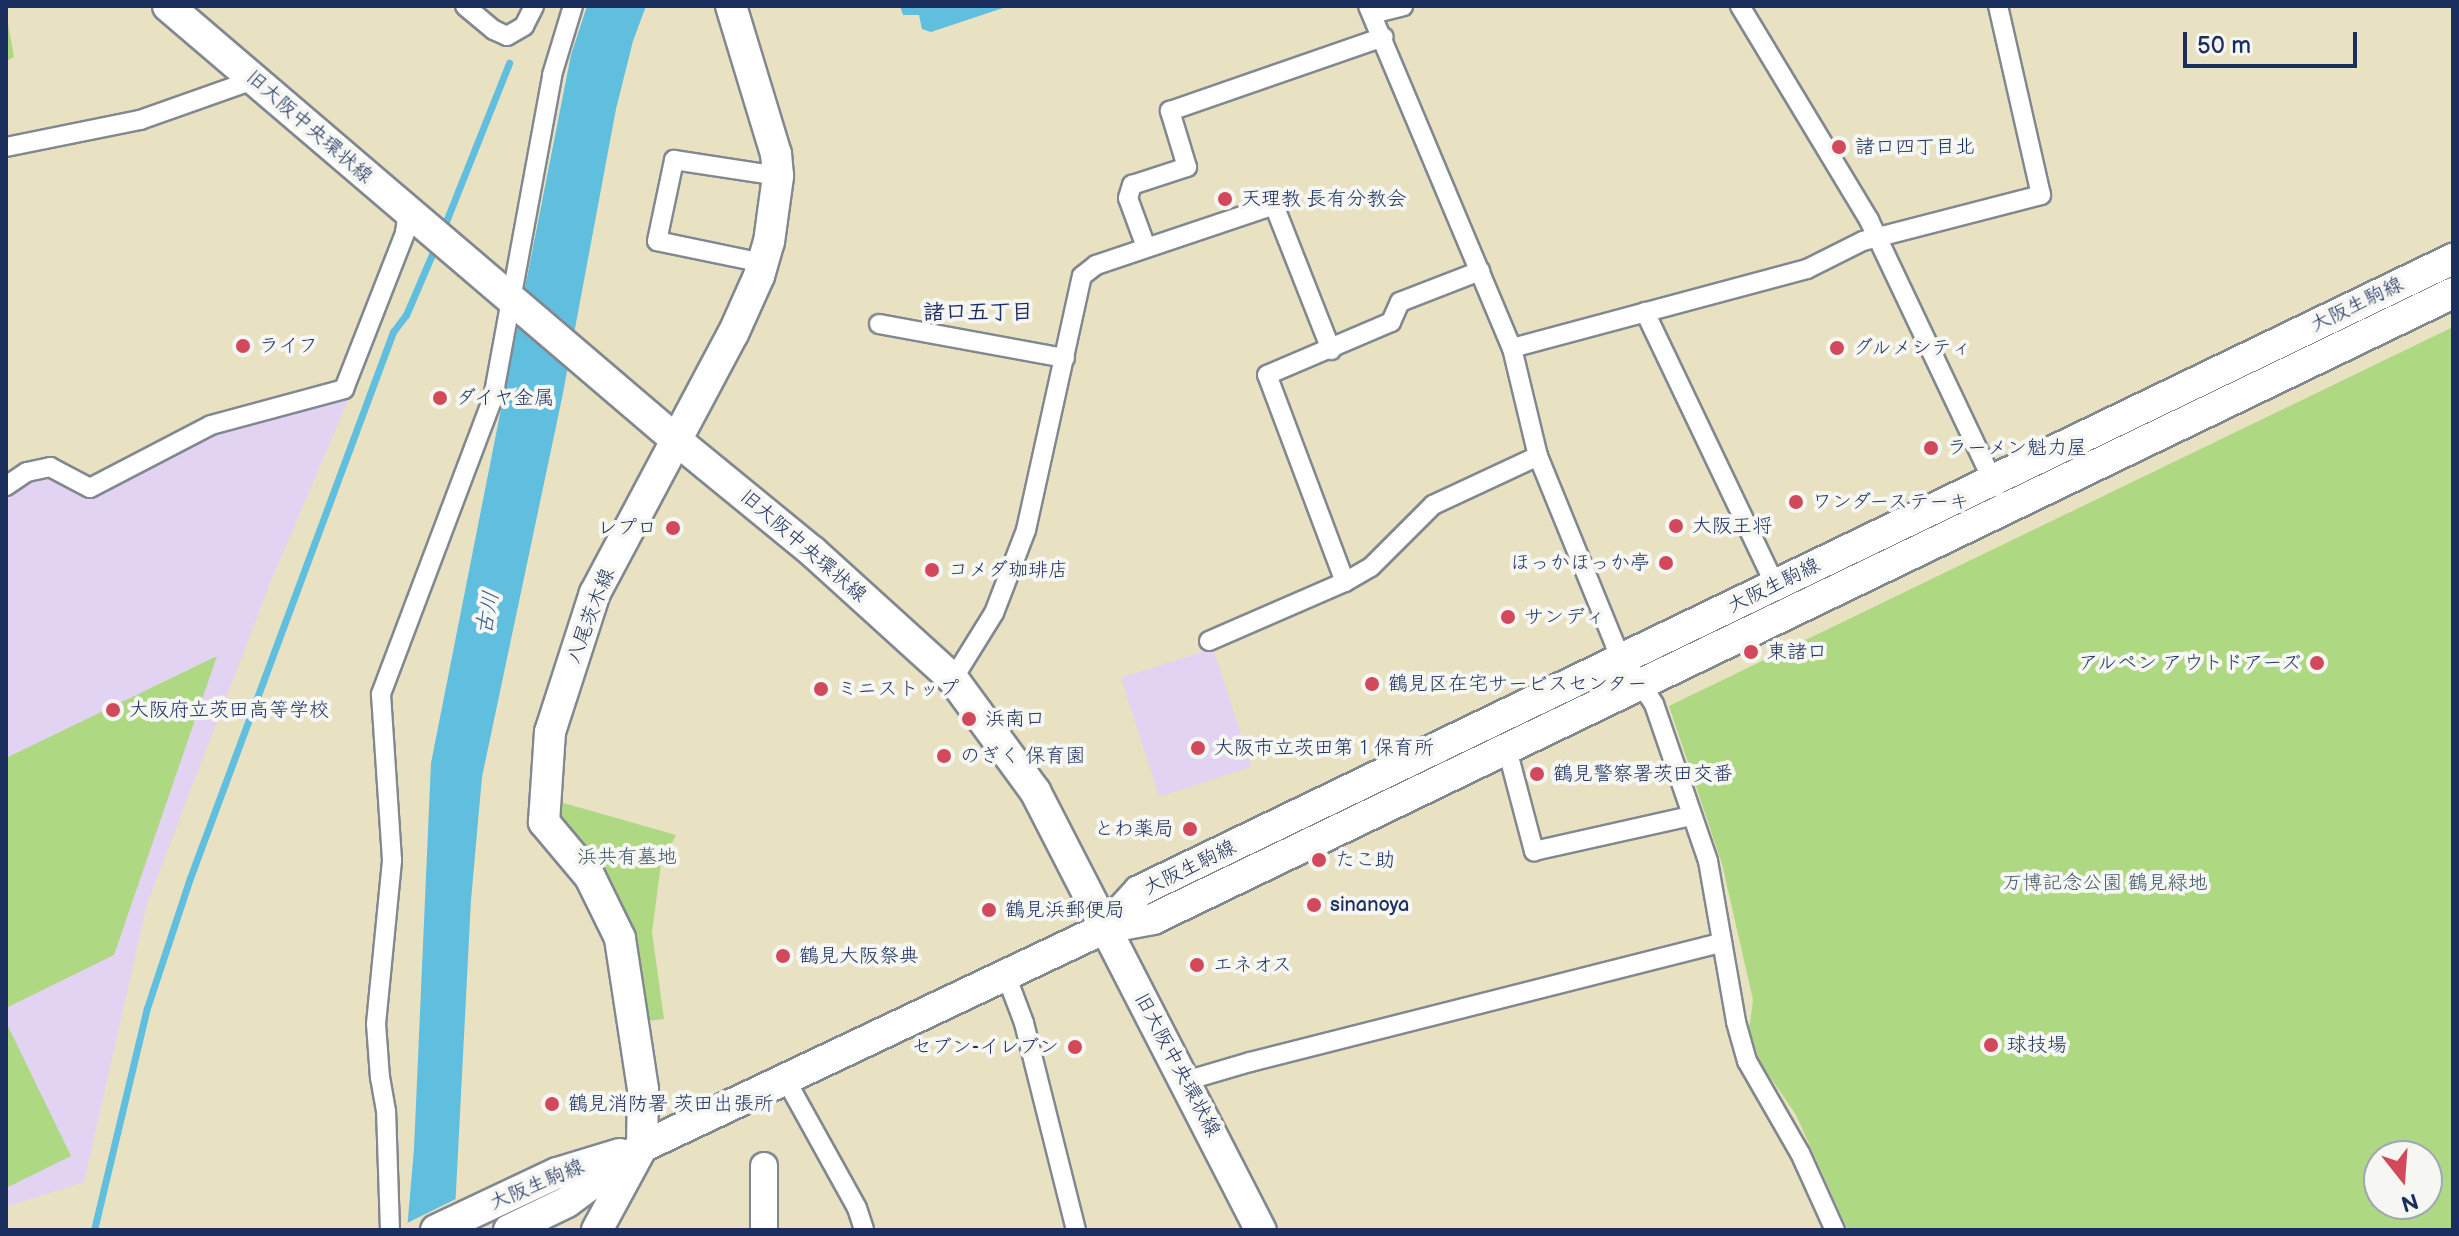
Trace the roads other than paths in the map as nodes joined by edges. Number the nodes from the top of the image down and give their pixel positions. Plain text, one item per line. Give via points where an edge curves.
1 (168, 6) edge
2 (465, 6) edge
3 (534, 6) edge
4 (573, 6) edge
5 (731, 6) edge
6 (1403, 6) edge
7 (1740, 6) edge
8 (1998, 6) edge
9 (1370, 10) edge
10 (1384, 37) junction
11 (253, 80) junction
12 (6, 147) edge
13 (778, 176) junction
14 (413, 214) junction
15 (1878, 238) junction
16 (1146, 247) junction
17 (2453, 259) edge
18 (763, 263) junction
19 (1480, 271) junction
20 (2453, 293) edge
21 (515, 301) junction
22 (1645, 312) junction
23 (879, 324) dead end
24 (1512, 348) junction
25 (1331, 350) junction
26 (1065, 358) junction
27 (675, 439) junction
28 (1538, 456) junction
29 (1992, 480) junction
30 (6, 486) edge
31 (2006, 509) junction
32 (1345, 582) junction
33 (1775, 585) junction
34 (1209, 641) dead end
35 (1633, 671) junction
36 (953, 679) junction
37 (1507, 749) junction
38 (1691, 816) junction
39 (1105, 928) junction
40 (1722, 943) junction
41 (1006, 975) junction
42 (786, 1080) junction
43 (1185, 1081) junction
44 (642, 1147) junction
45 (764, 1166) dead end
46 (390, 1230) edge
47 (436, 1230) edge
48 (509, 1230) edge
49 (597, 1230) edge
50 (764, 1230) edge
51 (864, 1230) edge
52 (1076, 1230) edge
53 (1261, 1230) edge
54 (1835, 1230) edge

1 - 11 main road, 旧大阪中央環状線
2 - 3 street via 507,36 524,26
4 - 21 street via 552,75
5 - 13 main road, 八尾茨木線
6 - 9 street
7 - 15 street
8 - 15 street via 2041,195
9 - 10 street
10 - 16 street via 1170,111 1187,167 1132,185 1128,198
10 - 19 street
11 - 12 street via 140,120
11 - 14 main road, 旧大阪中央環状線
13 - 18 main road, 八尾茨木線
13 - 18 street via 674,160 657,241
14 - 21 main road, 旧大阪中央環状線
14 - 30 street via 344,389 211,425 90,488 50,467 27,472
15 - 22 street via 1807,269
15 - 29 street
16 - 25 street via 1274,205
16 - 26 street via 1096,265 1082,276
17 - 29 main road, 大阪生駒線
18 - 27 main road, 八尾茨木線 via 733,334
19 - 24 street
19 - 25 street via 1400,302 1391,322
20 - 31 main road, 大阪生駒線
21 - 27 main road, 旧大阪中央環状線
21 - 46 street via 483,431 381,694 392,860 376,1024 386,1111
22 - 24 street
22 - 33 street
23 - 26 street
24 - 28 street
25 - 32 street via 1267,375
26 - 36 street via 1026,530 994,613
27 - 36 main road, 旧大阪中央環状線 via 813,552
27 - 44 main road, 八尾茨木線 via 595,593 550,732 544,822 590,877 620,938 643,1089
28 - 32 street via 1433,505 1371,567
28 - 35 street via 1615,645
29 - 31 street
29 - 33 main road, 大阪生駒線
31 - 35 main road, 大阪生駒線
32 - 34 street
33 - 35 main road, 大阪生駒線
35 - 37 main road, 大阪生駒線
35 - 38 street via 1654,704
35 - 39 main road, 大阪生駒線 via 1139,891
36 - 39 main road, 旧大阪中央環状線 via 1035,791
37 - 38 street via 1534,851
37 - 39 main road, 大阪生駒線 via 1153,919
38 - 40 street via 1708,861
39 - 41 main road, 大阪生駒線
39 - 43 main road, 旧大阪中央環状線
40 - 43 street
40 - 54 street via 1747,1061 1800,1153
41 - 42 main road, 大阪生駒線
41 - 52 street via 1024,1023
42 - 44 main road, 大阪生駒線
42 - 51 street
43 - 53 main road, 旧大阪中央環状線
44 - 47 main road, 大阪生駒線 via 557,1173
44 - 48 main road, 大阪生駒線 via 567,1202
44 - 49 main road, 八尾茨木線
45 - 50 street

